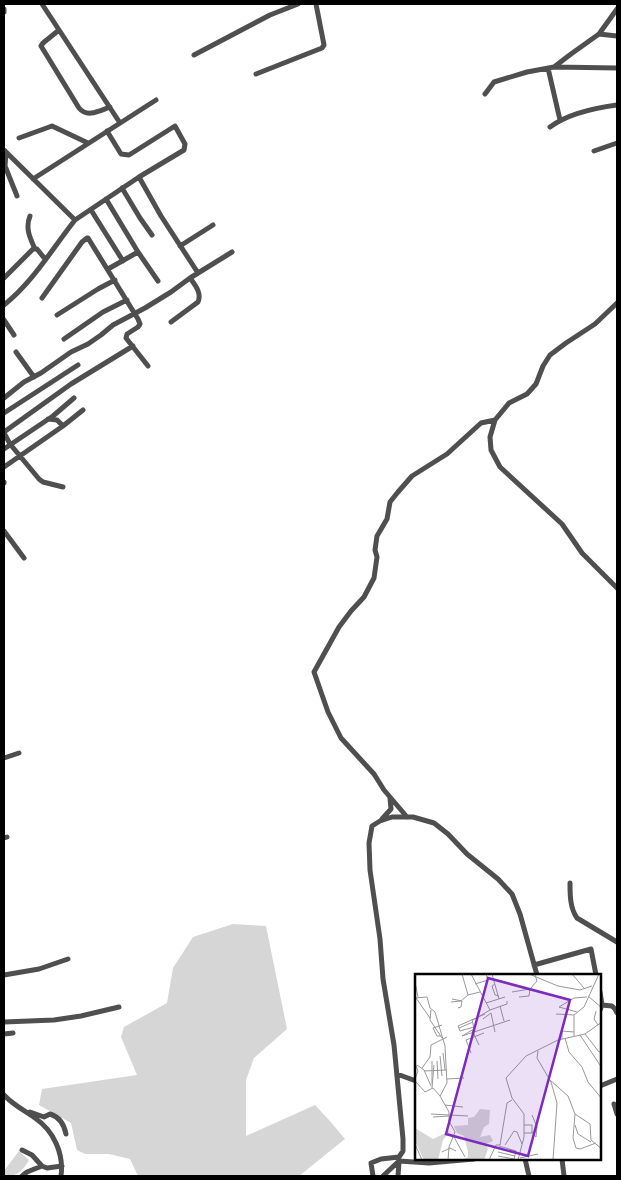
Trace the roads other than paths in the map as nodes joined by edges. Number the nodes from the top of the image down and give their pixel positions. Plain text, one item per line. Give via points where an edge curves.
1 (42, 4) edge
2 (298, 4) edge
3 (316, 4) edge
4 (617, 9) edge
5 (59, 30) junction
6 (599, 34) junction
7 (617, 36) edge
8 (194, 56) dead end
9 (551, 68) junction
10 (617, 68) edge
11 (256, 74) dead end
12 (485, 94) dead end
13 (156, 100) dead end
14 (617, 105) edge
15 (110, 108) junction
16 (560, 120) junction
17 (120, 123) junction
18 (550, 127) dead end
19 (107, 131) junction
20 (19, 138) dead end
21 (88, 143) junction
22 (617, 143) edge
23 (5, 151) edge
24 (594, 151) dead end
25 (139, 177) junction
26 (33, 179) junction
27 (122, 188) junction
28 (17, 196) dead end
29 (106, 199) junction
30 (91, 210) junction
31 (30, 216) dead end
32 (75, 220) junction
33 (213, 225) dead end
34 (152, 235) dead end
35 (180, 246) junction
36 (34, 249) junction
37 (138, 252) junction
38 (232, 252) dead end
39 (45, 259) junction
40 (123, 261) junction
41 (108, 269) junction
42 (198, 273) junction
43 (4, 278) edge
44 (190, 278) junction
45 (115, 280) junction
46 (158, 281) dead end
47 (42, 298) dead end
48 (127, 300) junction
49 (617, 303) edge
50 (4, 305) edge
51 (135, 314) junction
52 (57, 316) dead end
53 (4, 320) edge
54 (171, 322) dead end
55 (14, 335) dead end
56 (64, 339) dead end
57 (133, 346) junction
58 (16, 352) dead end
59 (78, 365) dead end
60 (148, 366) dead end
61 (34, 377) junction
62 (4, 398) edge
63 (74, 398) dead end
64 (83, 410) dead end
65 (4, 414) edge
66 (47, 419) junction
67 (495, 420) junction
68 (63, 426) junction
69 (4, 433) edge
70 (10, 444) junction
71 (4, 449) edge
72 (20, 455) junction
73 (4, 467) edge
74 (63, 487) dead end
75 (4, 531) edge
76 (24, 558) dead end
77 (617, 588) edge
78 (19, 753) dead end
79 (4, 758) edge
80 (390, 798) junction
81 (407, 817) junction
82 (380, 820) junction
83 (570, 883) dead end
84 (617, 942) edge
85 (68, 959) dead end
86 (534, 965) junction
87 (536, 974) edge
88 (596, 974) edge
89 (4, 975) edge
90 (119, 1007) dead end
91 (601, 1007) edge
92 (617, 1013) edge
93 (4, 1022) edge
94 (13, 1033) dead end
95 (4, 1034) edge
96 (397, 1074) junction
97 (617, 1079) edge
98 (415, 1081) edge
99 (601, 1086) edge
100 (4, 1095) edge
101 (614, 1104) dead end
102 (27, 1112) junction
103 (617, 1114) edge
104 (66, 1134) dead end
105 (22, 1150) dead end
106 (399, 1159) junction
107 (463, 1160) edge
108 (525, 1160) edge
109 (562, 1160) edge
110 (42, 1166) junction
111 (62, 1166) junction
112 (22, 1176) edge
113 (61, 1176) edge
114 (373, 1176) edge
115 (383, 1176) edge
116 (398, 1176) edge
117 (529, 1176) edge
118 (564, 1176) edge

1 - 5 street
2 - 8 street via 270,15
3 - 11 street via 322,48
4 - 6 street
5 - 15 street
5 - 15 street via 41,46 79,108 88,114
6 - 7 street
6 - 9 street
9 - 10 street
9 - 12 street via 494,82
9 - 16 street
13 - 17 street
14 - 16 street
15 - 17 street
16 - 18 street
17 - 19 street
19 - 21 street
19 - 25 street via 121,154 129,155 175,126 185,144 184,150
20 - 21 street via 52,126
21 - 26 street
22 - 24 street
23 - 26 street
23 - 28 street via 5,166
25 - 27 street
25 - 35 street
26 - 32 street
27 - 29 street
27 - 34 street
29 - 30 street
29 - 37 street
30 - 32 street
30 - 40 street
31 - 36 street via 27,228
32 - 39 street
33 - 35 street
35 - 42 street
36 - 39 street
36 - 43 street
37 - 40 street
37 - 46 street
38 - 42 street
39 - 50 street
40 - 41 street
41 - 45 street
41 - 47 street via 87,238
42 - 44 street
44 - 51 street
44 - 54 street via 200,300
45 - 48 street
45 - 52 street
48 - 51 street
48 - 56 street
49 - 67 street via 595,324 550,355 536,384 509,403
51 - 57 street via 140,324 126,336
51 - 61 street
53 - 55 street
57 - 60 street
57 - 69 street via 71,384
58 - 61 street
59 - 65 street
61 - 62 street
63 - 66 street
64 - 68 street
66 - 68 street via 56,420
66 - 70 street
67 - 77 street via 490,437 500,467 562,524 582,553
67 - 80 street via 481,423 447,454 412,476 390,502 387,519 377,536 374,578 364,597 339,628 314,672 341,738 374,774
68 - 72 street
69 - 70 street
70 - 71 street
70 - 72 street
72 - 73 street
72 - 74 street via 43,482
75 - 76 street
78 - 79 street
80 - 81 street
80 - 82 street via 391,809
81 - 82 street
81 - 86 street via 434,823 512,894
82 - 96 street via 372,826 370,870
83 - 84 street via 572,908 578,918
85 - 89 street via 39,969
86 - 87 street
86 - 88 street via 591,949
90 - 93 street via 54,1020
91 - 92 street via 612,1006
94 - 95 street
96 - 98 street
96 - 106 street via 403,1139
97 - 99 street
100 - 102 street
101 - 103 street
102 - 104 street via 44,1117 53,1115 61,1120
102 - 111 street via 38,1119 53,1137 60,1151
105 - 110 street
106 - 107 street via 429,1163
106 - 114 street via 371,1163
106 - 115 street
106 - 116 street
108 - 117 street
109 - 118 street
110 - 111 street
110 - 112 street
111 - 113 street

